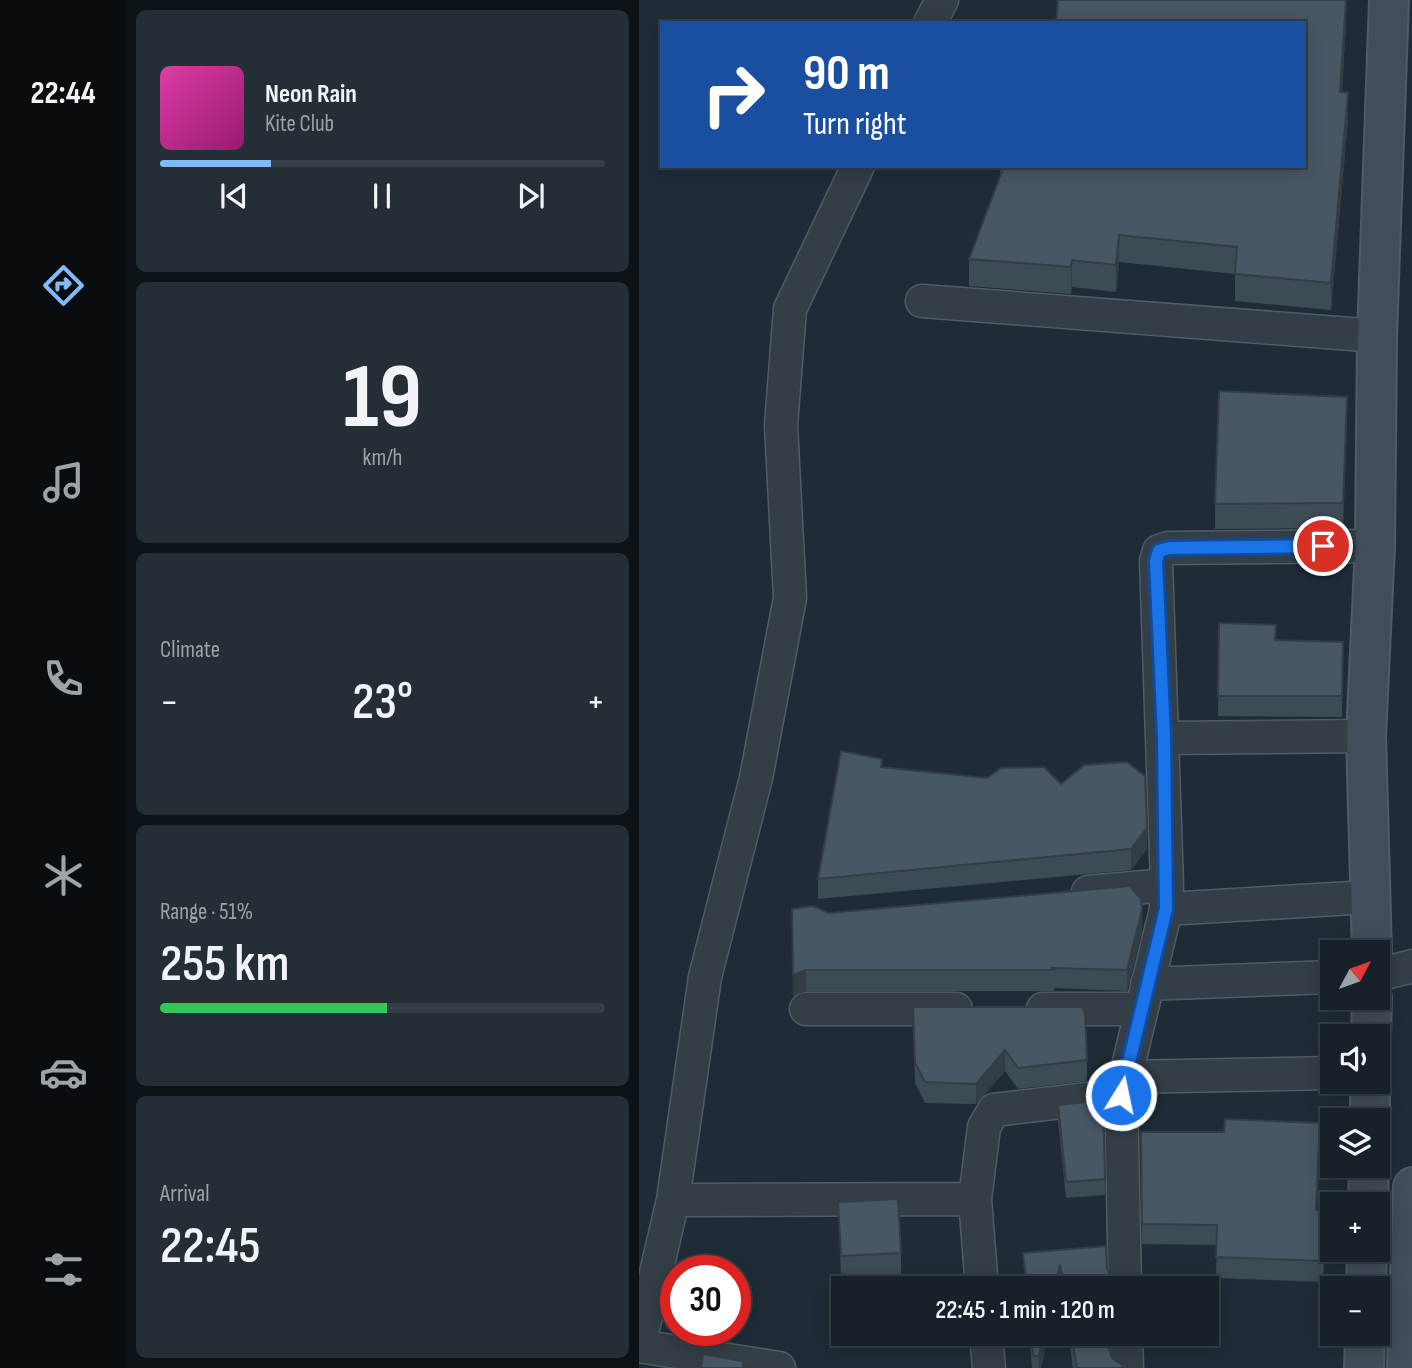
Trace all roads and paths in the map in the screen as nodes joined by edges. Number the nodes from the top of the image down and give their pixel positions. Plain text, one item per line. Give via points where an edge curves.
1 (942, 0) edge
2 (1389, 0) edge
3 (931, 21) edge
4 (857, 168) edge
5 (922, 301) dead end
6 (1377, 336) junction
7 (1375, 546) junction
8 (1366, 736) junction
9 (1164, 737) junction
10 (1058, 895) edge
11 (1166, 897) junction
12 (1369, 897) junction
13 (1371, 940) edge
14 (1412, 966) edge
15 (1390, 972) edge
16 (1320, 978) edge
17 (1143, 997) junction
18 (806, 1009) dead end
19 (1320, 1074) edge
20 (1122, 1086) junction
21 (1412, 1187) edge
22 (975, 1199) junction
23 (673, 1200) junction
24 (982, 1276) edge
25 (1125, 1276) edge
26 (1410, 1286) edge
27 (639, 1346) edge
28 (987, 1346) edge
29 (1126, 1346) edge
30 (1365, 1346) edge
31 (779, 1368) edge
32 (989, 1368) edge
33 (1127, 1368) edge
34 (1364, 1368) edge
35 (1407, 1368) edge

1 - 3 street
2 - 6 street
4 - 23 street via 790,309 781,425 790,598 756,778 705,977
5 - 6 street
6 - 7 street
7 - 8 street
7 - 9 street via 1159,551
8 - 9 street
8 - 12 street
9 - 11 street
10 - 11 street
11 - 12 street
11 - 17 street
12 - 13 street
14 - 15 street
16 - 17 street
17 - 18 street via 1000,1009
17 - 20 street
19 - 20 street
20 - 22 street via 994,1110 984,1127
20 - 25 street
21 - 26 street
22 - 23 street
22 - 24 street
23 - 27 street
26 - 35 street
27 - 31 street
28 - 32 street
29 - 33 street
30 - 34 street

